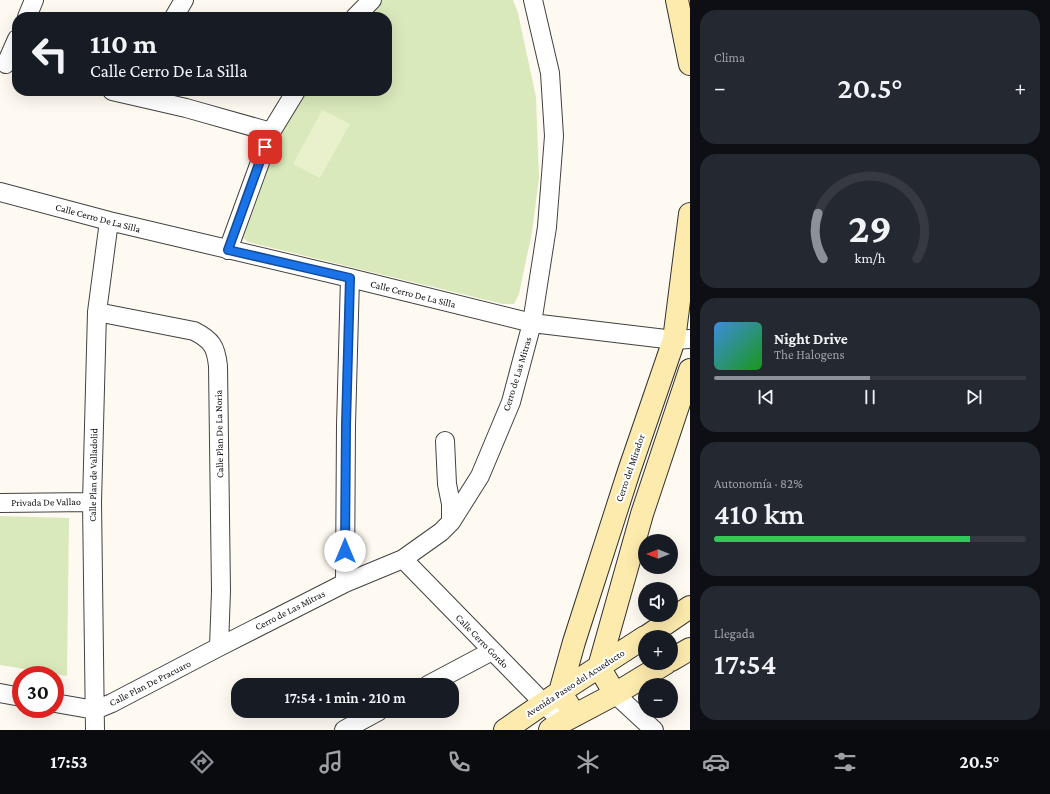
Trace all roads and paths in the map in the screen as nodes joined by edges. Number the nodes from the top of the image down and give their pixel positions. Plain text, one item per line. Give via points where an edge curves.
1 (34, 0) edge
2 (184, 0) edge
3 (372, 0) edge
4 (533, 0) edge
5 (678, 0) edge
6 (29, 12) edge
7 (177, 12) edge
8 (360, 12) edge
9 (12, 53) edge
10 (8, 64) edge
11 (690, 64) edge
12 (146, 96) edge
13 (293, 96) edge
14 (271, 132) junction
15 (0, 192) edge
16 (690, 214) edge
17 (108, 221) junction
18 (228, 250) junction
19 (350, 278) junction
20 (97, 312) junction
21 (532, 323) junction
22 (682, 340) edge
23 (690, 370) edge
24 (445, 441) dead end
25 (92, 502) junction
26 (0, 503) edge
27 (451, 522) junction
28 (403, 559) junction
29 (344, 583) junction
30 (690, 608) edge
31 (656, 630) edge
32 (638, 642) edge
33 (219, 647) junction
34 (690, 649) edge
35 (492, 651) junction
36 (678, 656) edge
37 (599, 667) junction
38 (654, 670) edge
39 (441, 678) edge
40 (0, 693) edge
41 (615, 694) junction
42 (12, 695) edge
43 (552, 698) junction
44 (64, 705) edge
45 (95, 710) junction
46 (366, 718) edge
47 (562, 722) edge
48 (95, 730) edge
49 (344, 730) edge
50 (505, 730) edge
51 (654, 730) edge

1 - 6 street
2 - 7 street
3 - 8 street
4 - 21 street, Cerro de Las Mitras via 550,73 554,136 547,227
5 - 11 street
9 - 10 street
12 - 14 street
13 - 14 street
14 - 18 street
15 - 17 street, Calle Cerro De La Silla
16 - 22 street, Cerro del Mirador
17 - 18 street, Calle Cerro De La Silla
17 - 20 street, Calle Plan de Valladolid
18 - 19 street, Calle Cerro De La Silla
19 - 21 street, Calle Cerro De La Silla
19 - 29 street
20 - 25 street, Calle Plan de Valladolid
20 - 33 street, Calle Plan De La Noria via 194,332 204,336 216,353 221,591
21 - 22 street, Calle Cerro De La Silla
21 - 27 street, Cerro de Las Mitras via 511,402 480,476
22 - 43 street, Cerro del Mirador via 617,508 574,642
23 - 37 street via 642,514
24 - 27 street
25 - 26 street, Privada De Vallao
25 - 45 street, Calle Plan de Valladolid
27 - 28 street, Cerro de Las Mitras
28 - 29 street, Cerro de Las Mitras
28 - 35 street, Calle Cerro Gordo
29 - 33 street, Cerro de Las Mitras
30 - 31 street, Avenida Paseo del Acueducto
32 - 37 street, Avenida Paseo del Acueducto
33 - 45 street, Calle Plan De Pracuaro
34 - 36 street
35 - 39 street
35 - 43 street, Calle Cerro Gordo
37 - 41 street
37 - 43 street, Avenida Paseo del Acueducto
38 - 41 street
40 - 42 street
41 - 47 street
41 - 51 street
43 - 47 street
43 - 50 street, Avenida Paseo del Acueducto
44 - 45 street
45 - 48 street, Calle Plan de Valladolid
46 - 49 street

